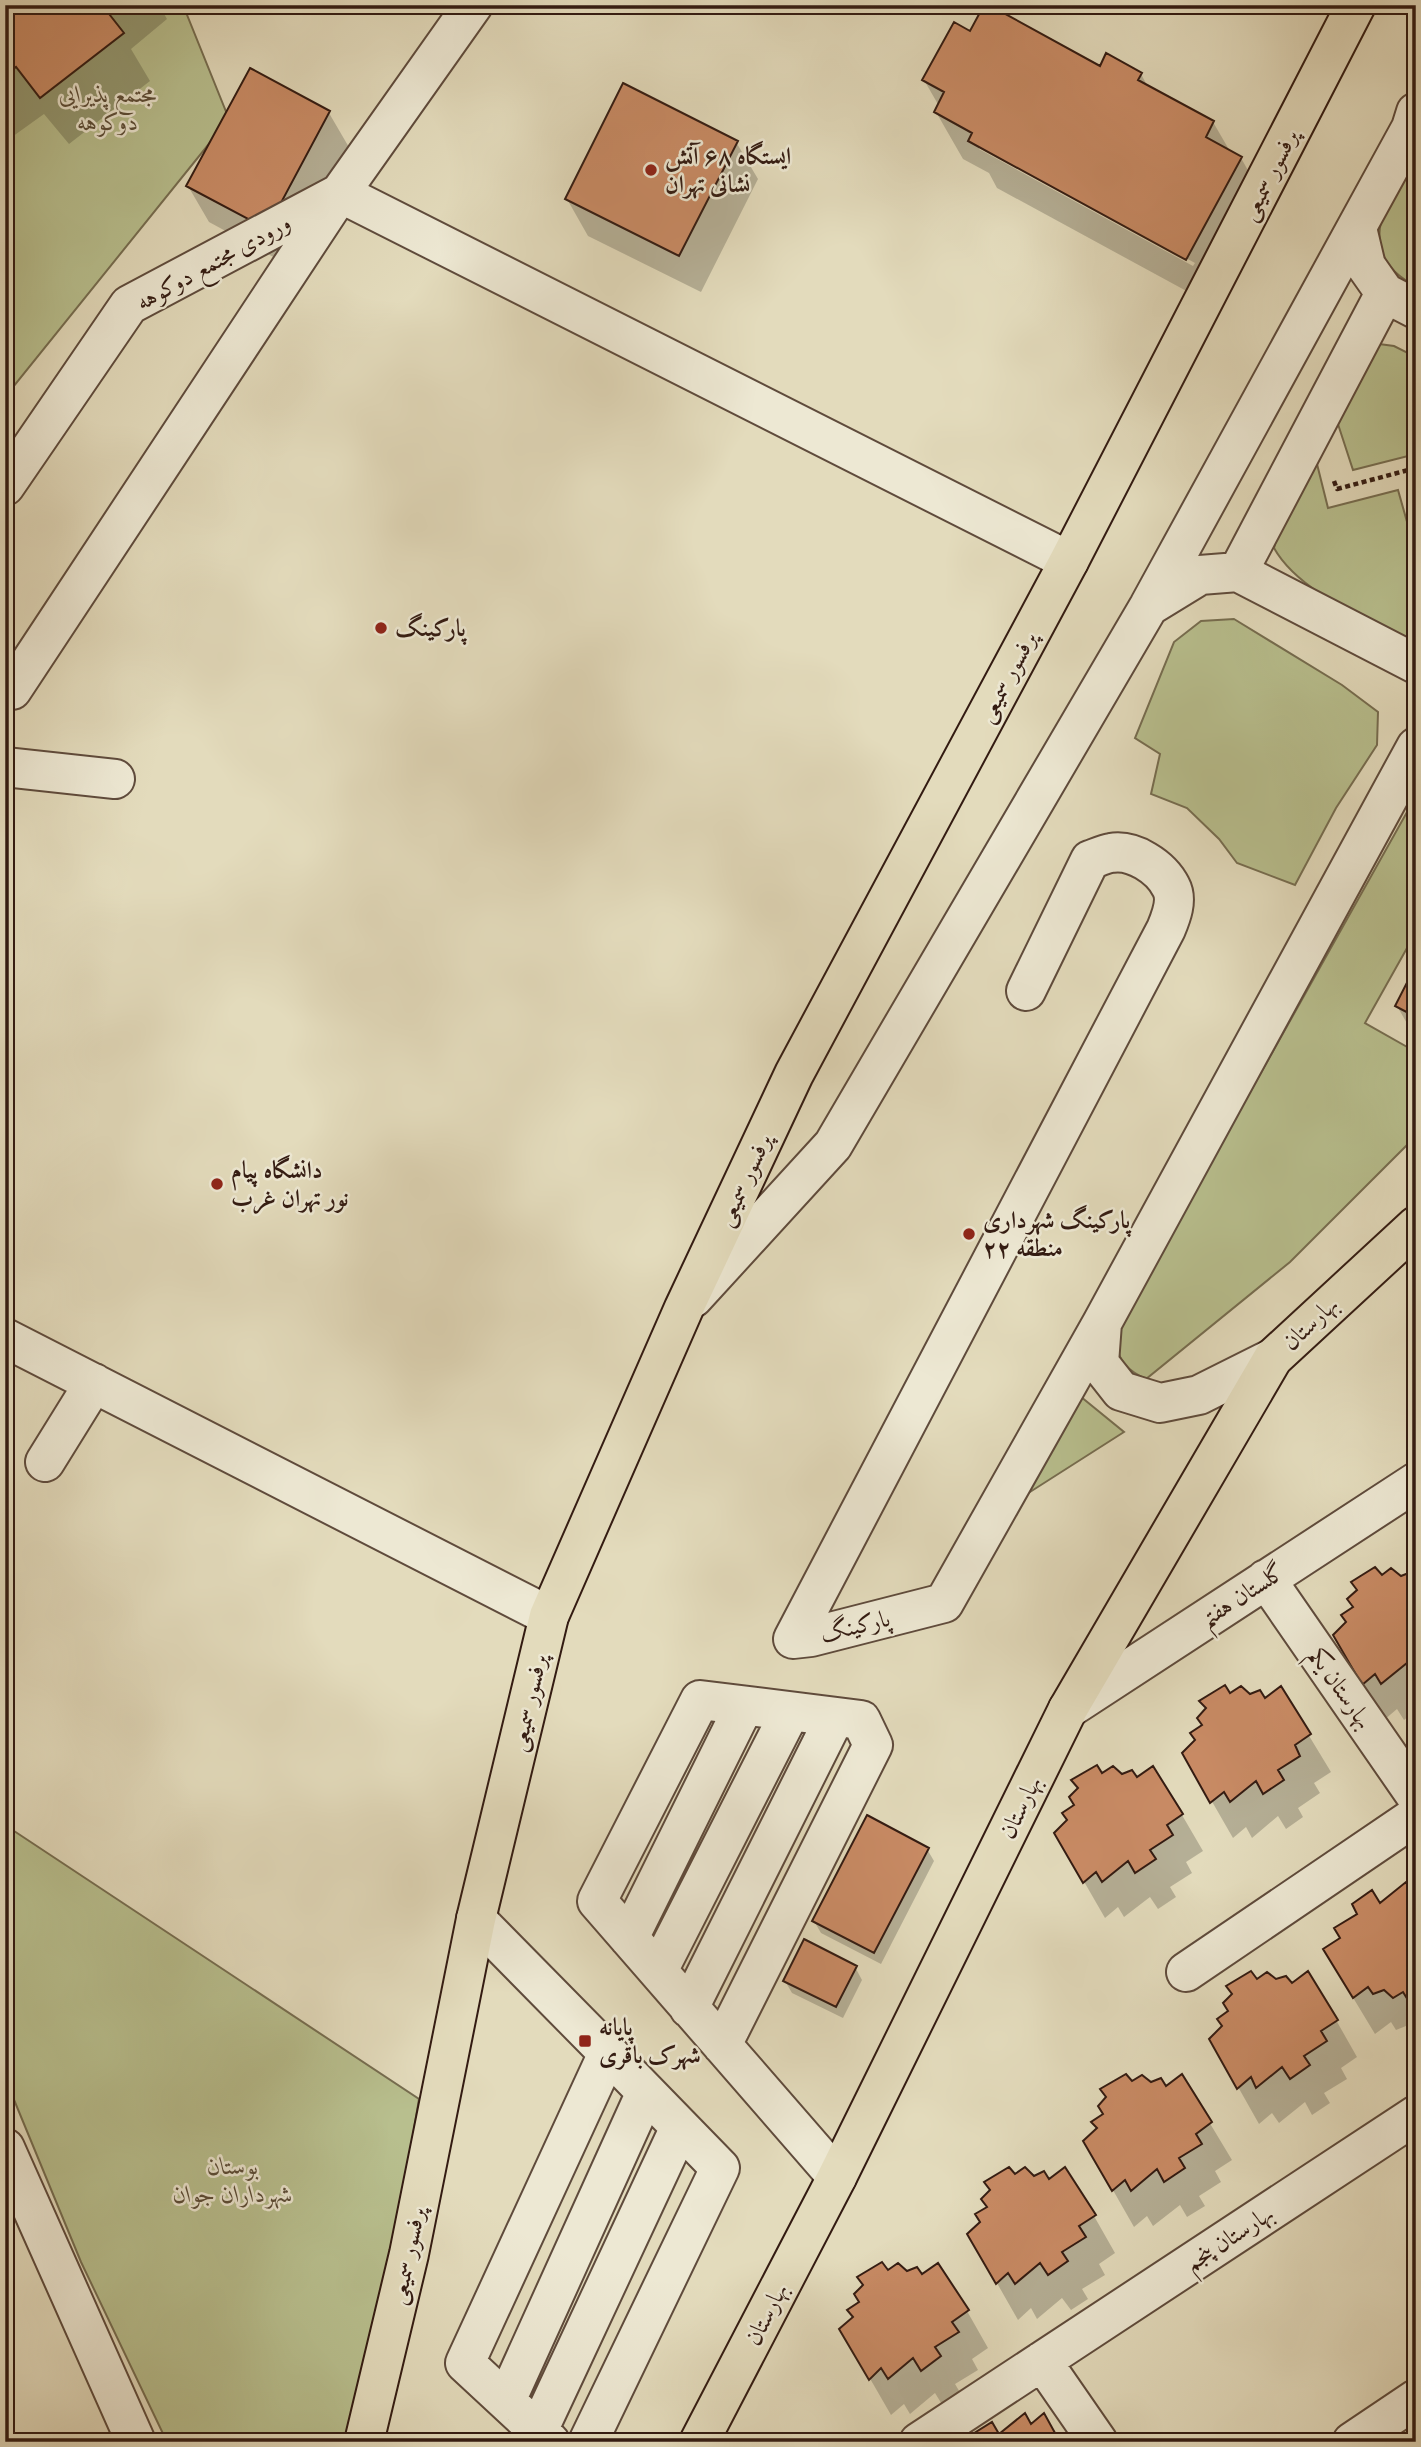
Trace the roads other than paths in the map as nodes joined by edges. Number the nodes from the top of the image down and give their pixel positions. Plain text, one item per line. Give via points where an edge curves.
1 (473, 5) edge
2 (1356, 5) edge
3 (1416, 112) edge
4 (340, 193) junction
5 (1357, 228) junction
6 (1400, 301) edge
7 (5, 486) edge
8 (1069, 561) junction
9 (1238, 572) junction
10 (1149, 606) junction
11 (1416, 664) edge
12 (12, 690) dead end
13 (1416, 747) edge
14 (5, 767) edge
15 (115, 779) dead end
16 (1026, 991) dead end
17 (1416, 1226) edge
18 (684, 1308) junction
19 (1102, 1323) junction
20 (5, 1338) edge
21 (1273, 1358) junction
22 (94, 1383) junction
23 (45, 1462) dead end
24 (1416, 1482) edge
25 (1266, 1579) junction
26 (549, 1616) junction
27 (1068, 1709) junction
28 (790, 1712) junction
29 (835, 1717) junction
30 (1416, 1796) edge
31 (1416, 1816) edge
32 (477, 1919) junction
33 (658, 1971) junction
34 (1185, 1972) dead end
35 (689, 2008) junction
36 (722, 2045) junction
37 (608, 2053) junction
38 (646, 2092) junction
39 (1416, 2115) edge
40 (680, 2127) junction
41 (5, 2147) edge
42 (836, 2177) junction
43 (1042, 2361) junction
44 (1416, 2399) edge
45 (506, 2401) junction
46 (544, 2436) edge
47 (136, 2442) edge
48 (364, 2442) edge
49 (588, 2442) edge
50 (699, 2442) edge
51 (919, 2442) edge
52 (1098, 2442) edge
53 (1352, 2442) edge

1 - 4 street
2 - 8 main road, پرفسور سمیعی
3 - 5 street
4 - 7 street, ورودی مجتمع دوکوهه via 129,305
4 - 8 street
4 - 12 street
5 - 6 street via 1366,266
5 - 10 street
6 - 9 street
8 - 18 main road, پرفسور سمیعی via 794,1074
9 - 10 street via 1200,575
9 - 11 street
10 - 18 street via 833,1145
13 - 19 street
14 - 15 street
16 - 19 street, پارکینگ via 1090,860 1112,853 1135,855 1159,871 1172,888 1173,911 1166,929 793,1639 944,1603
17 - 21 main road, بهارستان
18 - 26 main road, پرفسور سمیعی
19 - 21 street via 1099,1363 1121,1391 1160,1403 1199,1395
20 - 22 street
21 - 27 main road, بهارستان
22 - 23 street
22 - 26 street
24 - 25 street, گلستان هفتم
25 - 27 street, گلستان هفتم
25 - 30 street, بهارستان یکم
26 - 32 main road, پرفسور سمیعی
27 - 42 main road, بهارستان
28 - 29 street
28 - 33 street
28 - 33 street via 700,1700 597,1901
29 - 35 street
29 - 36 street via 861,1720 873,1745
31 - 34 street
32 - 37 street
32 - 48 main road, پرفسور سمیعی
33 - 35 street
35 - 36 street
36 - 42 street
37 - 38 street
37 - 45 street via 465,2363
38 - 40 street
38 - 45 street
39 - 43 street, بهارستان پنجم
40 - 46 street
40 - 49 street via 720,2168
41 - 47 street
42 - 50 main road, بهارستان
43 - 51 street, بهارستان پنجم
43 - 52 street
44 - 53 street
45 - 46 street

